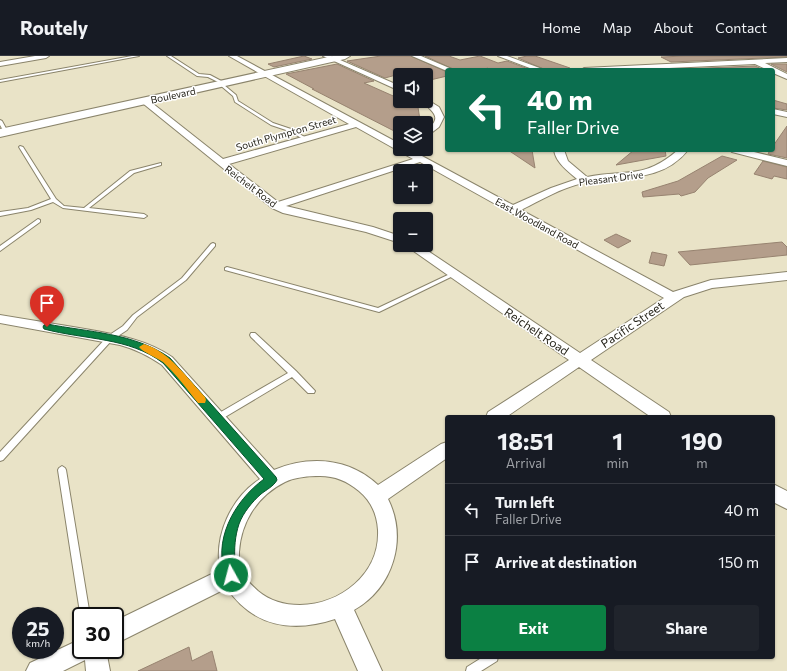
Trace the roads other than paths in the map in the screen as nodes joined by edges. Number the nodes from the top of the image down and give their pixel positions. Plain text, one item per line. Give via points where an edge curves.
1 (46, 56) edge
2 (137, 56) edge
3 (169, 56) edge
4 (232, 56) edge
5 (345, 56) edge
6 (415, 56) edge
7 (501, 56) edge
8 (696, 56) edge
9 (329, 58) edge
10 (787, 60) edge
11 (756, 61) junction
12 (0, 64) edge
13 (709, 64) junction
14 (446, 68) edge
15 (536, 68) edge
16 (669, 68) edge
17 (770, 68) edge
18 (775, 71) edge
19 (265, 74) junction
20 (787, 77) edge
21 (0, 81) edge
22 (222, 84) junction
23 (393, 86) edge
24 (144, 101) junction
25 (433, 106) edge
26 (775, 112) edge
27 (787, 116) edge
28 (0, 121) edge
29 (357, 124) junction
30 (433, 129) edge
31 (3, 132) edge
32 (306, 139) junction
33 (393, 144) edge
34 (21, 147) dead end
35 (559, 152) edge
36 (681, 152) edge
37 (743, 152) edge
38 (414, 156) edge
39 (420, 160) junction
40 (787, 163) edge
41 (159, 164) dead end
42 (221, 164) junction
43 (585, 180) junction
44 (54, 200) junction
45 (276, 206) junction
46 (84, 210) junction
47 (512, 210) junction
48 (0, 214) edge
49 (144, 216) dead end
50 (38, 222) dead end
51 (393, 237) edge
52 (213, 245) dead end
53 (0, 249) edge
54 (421, 252) edge
55 (226, 269) dead end
56 (454, 274) junction
57 (787, 276) edge
58 (673, 297) junction
59 (0, 319) edge
60 (253, 335) dead end
61 (110, 338) junction
62 (579, 359) junction
63 (293, 373) junction
64 (312, 390) dead end
65 (497, 415) edge
66 (661, 415) edge
67 (217, 418) junction
68 (445, 450) edge
69 (0, 458) edge
70 (62, 470) dead end
71 (272, 480) junction
72 (775, 493) edge
73 (377, 496) junction
74 (787, 501) edge
75 (231, 575) junction
76 (84, 607) edge
77 (341, 607) junction
78 (124, 628) edge
79 (72, 654) edge
80 (96, 659) edge
81 (490, 659) edge
82 (38, 671) edge
83 (98, 671) edge
84 (370, 671) edge
85 (471, 671) edge

1 - 12 street
2 - 21 lane
3 - 22 lane via 198,74 209,76
4 - 19 street, East Woodland Road
5 - 9 street, Boulevard
6 - 14 street
7 - 15 street
8 - 13 street
9 - 19 street, Boulevard
9 - 23 street
10 - 11 street
11 - 13 street
11 - 17 street
13 - 16 street
18 - 20 street
19 - 22 street, Boulevard
19 - 29 street, East Woodland Road
22 - 24 street, Boulevard
22 - 32 lane via 235,96 236,101 272,124
24 - 31 street, Boulevard
24 - 42 street, Reichelt Road
25 - 30 street via 438,110 440,117 438,125
26 - 27 street
28 - 31 lane
29 - 32 street, South Plympton Street
29 - 33 street, East Woodland Road
32 - 42 street, South Plympton Street
34 - 44 lane
35 - 43 street via 562,159
36 - 43 street, Pleasant Drive via 666,166 649,173
37 - 40 street
38 - 39 street, East Woodland Road
39 - 45 street
39 - 47 street, East Woodland Road
41 - 46 lane via 132,172
42 - 45 street, Reichelt Road
43 - 47 street, Pleasant Drive
44 - 46 lane via 63,207
44 - 48 lane via 29,209
45 - 51 street, Reichelt Road via 287,211 370,229
46 - 49 lane
47 - 58 street, East Woodland Road
50 - 53 lane
52 - 61 lane via 184,279
54 - 56 street, Reichelt Road
55 - 56 lane via 379,310
56 - 62 street, Reichelt Road
57 - 58 street, Pacific Street via 711,284
58 - 62 street, Pacific Street
59 - 61 street
60 - 63 lane
61 - 67 street via 138,344 155,352 167,361
61 - 69 lane
62 - 65 street, Pacific Street
62 - 66 street, Reichelt Road
63 - 64 lane
63 - 67 lane
67 - 71 street
68 - 73 street
70 - 76 lane
71 - 73 street via 298,470 336,470 357,478
71 - 75 street via 256,492 234,522 229,541
72 - 74 street
73 - 77 street via 388,525 389,543 384,561 374,579 359,595
75 - 77 street via 249,598 278,614 298,617 318,615
75 - 78 street
77 - 84 street
79 - 82 street
80 - 83 street
81 - 85 lane

